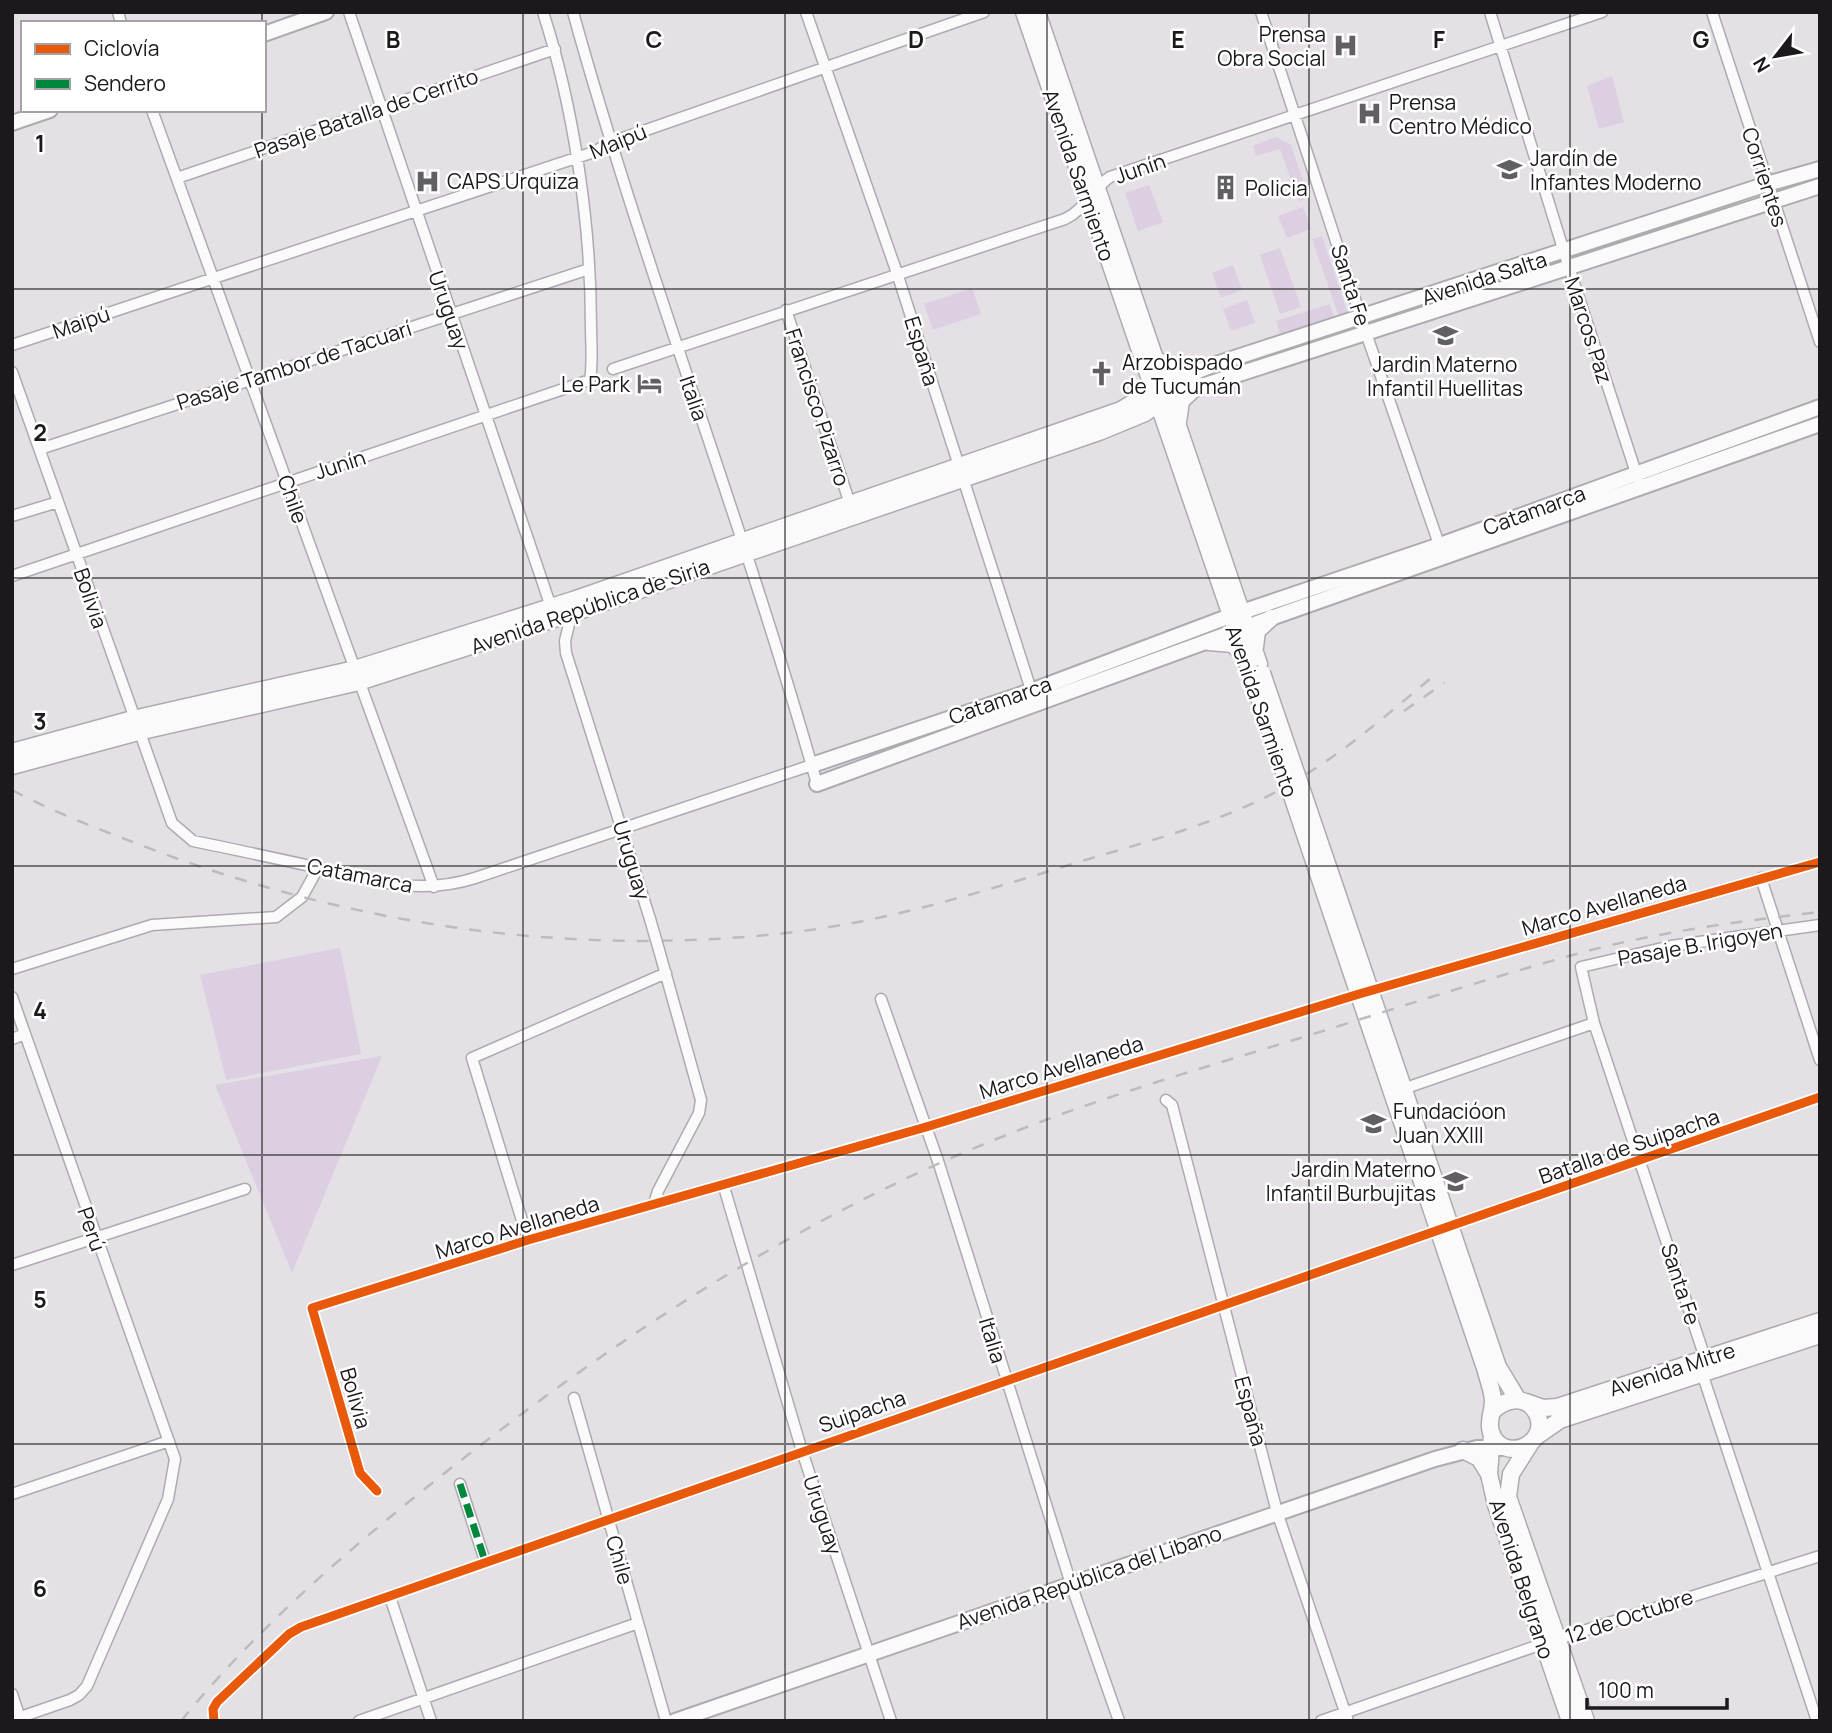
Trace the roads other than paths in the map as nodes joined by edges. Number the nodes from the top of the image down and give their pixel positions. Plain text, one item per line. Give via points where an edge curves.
1 (326, 12) edge
2 (349, 12) edge
3 (543, 12) edge
4 (573, 12) edge
5 (806, 12) edge
6 (984, 12) edge
7 (1024, 12) edge
8 (1037, 12) edge
9 (1261, 12) edge
10 (1490, 12) edge
11 (1602, 12) edge
12 (1712, 12) edge
13 (266, 33) edge
14 (1501, 47) junction
15 (555, 49) junction
16 (826, 66) junction
17 (380, 107) junction
18 (45, 112) edge
19 (153, 112) edge
20 (1294, 116) junction
21 (12, 124) edge
22 (609, 143) junction
23 (575, 158) junction
24 (1820, 169) edge
25 (177, 178) junction
26 (1767, 184) junction
27 (1097, 186) junction
28 (1820, 186) edge
29 (1773, 199) junction
30 (1089, 201) junction
31 (415, 211) junction
32 (1564, 252) junction
33 (1568, 266) junction
34 (589, 269) junction
35 (897, 273) junction
36 (214, 277) junction
37 (786, 310) junction
38 (450, 314) junction
39 (1364, 326) junction
40 (1820, 342) edge
41 (12, 345) edge
42 (677, 346) junction
43 (1149, 365) junction
44 (613, 369) dead end
45 (12, 372) edge
46 (1196, 378) junction
47 (250, 380) junction
48 (1160, 395) junction
49 (1820, 407) edge
50 (484, 416) junction
51 (1121, 417) junction
52 (1820, 424) edge
53 (1174, 434) junction
54 (40, 449) junction
55 (960, 472) junction
56 (1639, 480) junction
57 (287, 481) junction
58 (58, 502) junction
59 (850, 504) junction
60 (12, 516) edge
61 (744, 547) junction
62 (1442, 551) junction
63 (76, 554) junction
64 (12, 576) edge
65 (562, 608) junction
66 (1271, 618) junction
67 (1238, 622) junction
68 (1209, 642) junction
69 (1252, 661) junction
70 (357, 676) junction
71 (1034, 699) junction
72 (136, 726) junction
73 (12, 752) edge
74 (812, 765) junction
75 (12, 766) edge
76 (817, 784) joint
77 (172, 823) joint
78 (623, 829) junction
79 (1820, 862) edge
80 (318, 868) junction
81 (1761, 878) junction
82 (434, 887) junction
83 (1820, 925) edge
84 (1777, 930) junction
85 (1581, 967) joint
86 (12, 968) edge
87 (666, 972) junction
88 (1365, 993) junction
89 (12, 997) edge
90 (881, 999) dead end
91 (1594, 1023) junction
92 (25, 1034) junction
93 (12, 1039) edge
94 (1820, 1060) edge
95 (1403, 1089) junction
96 (1820, 1097) edge
97 (1166, 1100) dead end
98 (926, 1127) junction
99 (1642, 1161) junction
100 (724, 1187) junction
101 (245, 1189) dead end
102 (654, 1204) junction
103 (1443, 1230) junction
104 (94, 1237) junction
105 (528, 1240) junction
106 (12, 1265) edge
107 (1223, 1304) junction
108 (312, 1308) joint
109 (1820, 1321) edge
110 (1820, 1335) edge
111 (1704, 1366) junction
112 (1005, 1380) junction
113 (574, 1398) dead end
114 (1521, 1401) junction
115 (1492, 1412) junction
116 (1533, 1440) junction
117 (169, 1441) junction
118 (1496, 1443) junction
119 (1463, 1450) junction
120 (802, 1451) junction
121 (1489, 1474) junction
122 (460, 1484) dead end
123 (377, 1491) dead end
124 (12, 1493) edge
125 (1278, 1512) junction
126 (608, 1518) junction
127 (1820, 1556) edge
128 (485, 1561) junction
129 (1766, 1572) junction
130 (1071, 1584) junction
131 (390, 1597) junction
132 (638, 1623) junction
133 (1549, 1641) junction
134 (867, 1654) junction
135 (12, 1694) edge
136 (423, 1699) junction
137 (213, 1715) edge
138 (1346, 1717) edge
139 (18, 1719) edge
140 (359, 1721) edge
141 (431, 1721) edge
142 (666, 1721) edge
143 (675, 1721) edge
144 (891, 1721) edge
145 (1119, 1721) edge
146 (1321, 1721) edge
147 (1570, 1721) edge
148 (1586, 1721) edge
149 (1817, 1721) edge

1 - 13 main road
2 - 17 street, Uruguay
3 - 15 street
4 - 22 street, Italia
5 - 16 street, España
6 - 16 street, Maipú
7 - 30 main road, Avenida Sarmiento
8 - 27 main road, Avenida Sarmiento
9 - 20 street, Santa Fe
10 - 14 street, Marcos Paz
11 - 14 street, Junín
12 - 26 street, Corrientes
14 - 20 street, Junín
14 - 32 street, Marcos Paz
15 - 17 street, Pasaje Batalla de Cerrito
15 - 23 street
16 - 22 street, Maipú
16 - 35 street, España
17 - 25 street, Pasaje Batalla de Cerrito
17 - 31 street, Uruguay
18 - 21 main road
19 - 25 street, Chile
20 - 27 street, Junín via 1110,177
20 - 39 street, Santa Fe
22 - 23 street, Maipú
22 - 42 street, Italia
23 - 31 street, Maipú
23 - 34 street
24 - 26 main road, Avenida Salta
25 - 36 street, Chile
26 - 29 street, Corrientes
26 - 32 main road, Avenida Salta
27 - 30 street, Junín
27 - 43 main road, Avenida Sarmiento
28 - 29 main road, Avenida Salta
29 - 33 main road, Avenida Salta
29 - 40 street, Corrientes
30 - 35 street, Junín via 1065,219
30 - 43 main road, Avenida Sarmiento
31 - 36 street, Maipú
31 - 38 street, Uruguay
32 - 33 street, Marcos Paz
32 - 39 main road, Avenida Salta
33 - 39 main road, Avenida Salta
33 - 56 street, Marcos Paz
34 - 38 street, Pasaje Tambor de Tacuarí
34 - 50 street, Junín via 590,380
35 - 37 street, Junín
35 - 55 street, España
36 - 41 street, Maipú
36 - 47 street, Chile
37 - 42 street, Junín
37 - 59 street, Francisco Pizarro
38 - 47 street, Pasaje Tambor de Tacuarí
38 - 50 street, Uruguay
39 - 46 main road, Avenida Salta
39 - 62 street, Santa Fe
42 - 44 street, Junín
42 - 61 street, Italia
43 - 46 main road
43 - 48 main road, Avenida Sarmiento
43 - 51 main road via 1141,391
45 - 54 street, Bolivia
46 - 48 main road, Avenida Salta
46 - 53 main road via 1181,401
47 - 54 street, Pasaje Tambor de Tacuarí
47 - 57 street, Chile
48 - 51 main road, Avenida República de Siria
48 - 53 main road, Avenida Sarmiento
49 - 56 main road, Catamarca
50 - 57 street, Junín
50 - 65 street, Uruguay
51 - 53 main road
51 - 55 main road, Avenida República de Siria
52 - 56 main road, Catamarca
53 - 67 main road, Avenida Sarmiento
54 - 58 street, Bolivia
55 - 59 main road, Avenida República de Siria
55 - 61 main road, Avenida República de Siria
55 - 71 street, España
56 - 62 main road, Catamarca
57 - 63 street, Junín
57 - 70 street, Chile
58 - 60 street
58 - 63 street, Bolivia
59 - 61 main road, Avenida República de Siria
61 - 65 main road, Avenida República de Siria
61 - 74 street, Italia
62 - 66 main road, Catamarca
62 - 67 main road, Catamarca
63 - 64 street, Junín
63 - 72 street, Bolivia
65 - 70 main road, Avenida República de Siria
65 - 70 main road, Avenida República de Siria
65 - 78 street, Uruguay via 566,653
66 - 67 main road, Catamarca
66 - 69 main road via 1257,631
67 - 68 main road, Catamarca
67 - 69 main road, Avenida Sarmiento
67 - 71 main road, Catamarca via 1104,662
68 - 69 main road via 1233,644
68 - 71 main road, Catamarca
69 - 88 main road, Avenida Sarmiento, bridge
70 - 72 main road, Avenida República de Siria
70 - 82 street, Chile
71 - 74 main road, Catamarca
71 - 76 main road, Catamarca
72 - 73 main road, Avenida República de Siria
72 - 75 main road, Avenida República de Siria
72 - 77 street, Bolivia
74 - 76 street, Italia
74 - 78 street, Catamarca
77 - 80 street, Catamarca via 192,841
78 - 82 street, Catamarca
78 - 87 street, Uruguay, bridge
79 - 81 street, Marco Avellaneda
80 - 82 street, Catamarca via 408,888
80 - 86 street via 302,897 276,917 135,929
81 - 84 street
81 - 88 street, Marco Avellaneda
83 - 84 street, Pasaje B. Irigoyen
84 - 85 street, Pasaje B. Irigoyen via 1671,946
84 - 94 street
85 - 91 street, Santa Fe
87 - 102 street via 701,1100 699,1113
87 - 105 street via 472,1058
88 - 95 main road, Avenida Sarmiento
88 - 98 street, Marco Avellaneda
88 - 103 main road, Avenida Sarmiento
89 - 92 street, Perú
90 - 98 street, Italia
91 - 95 street
91 - 99 street, Santa Fe
92 - 93 street
92 - 104 street, Perú
95 - 103 main road, Avenida Sarmiento
96 - 99 street, Batalla de Suipacha
97 - 107 street, España via 1172,1105
98 - 100 street, Marco Avellaneda
98 - 112 street, Italia
99 - 103 street, Batalla de Suipacha
99 - 111 street, Santa Fe
100 - 102 street, Marco Avellaneda
100 - 120 street, Uruguay
101 - 104 street
102 - 105 street, Marco Avellaneda
103 - 107 street, Suipacha
103 - 114 main road, Avenida Sarmiento via 1502,1377
103 - 115 main road, Avenida Sarmiento via 1491,1387
104 - 106 street
104 - 117 street, Perú
105 - 108 street, Marco Avellaneda
107 - 112 street, Suipacha
107 - 125 street, España
108 - 123 street, Bolivia via 360,1473
109 - 111 main road, Avenida Mitre
110 - 111 main road, Avenida Mitre
111 - 114 main road, Avenida Mitre via 1557,1407
111 - 116 main road, Avenida Mitre via 1560,1420
111 - 129 street, Santa Fe
112 - 120 street, Suipacha
112 - 130 street, Italia
113 - 126 street, Chile
114 - 115 main road via 1503,1402
114 - 116 main road via 1539,1420
115 - 118 main road
116 - 118 main road via 1522,1448
116 - 133 main road, Avenida Belgrano via 1511,1474 1508,1497
117 - 124 street
117 - 139 street, Perú via 175,1459 168,1499 86,1686 70,1700
118 - 119 main road, Avenida República del Libano
118 - 121 main road, Avenida Belgrano
119 - 121 main road via 1479,1458
119 - 125 main road, Avenida República del Libano
120 - 126 street, Suipacha
120 - 134 street, Uruguay
121 - 133 main road, Avenida Belgrano via 1496,1505
122 - 128 street
125 - 130 main road, Avenida República del Libano
125 - 138 street, España
126 - 128 street, Suipacha
126 - 132 street, Chile
127 - 129 street, 12 de Octubre
128 - 131 street, Suipacha
129 - 133 street, 12 de Octubre
129 - 149 street, Santa Fe
130 - 134 main road, Avenida República del Libano
130 - 145 street, Italia
131 - 136 street
131 - 137 street, Suipacha via 289,1633 217,1702
132 - 136 street
132 - 142 street, Chile
133 - 138 street, 12 de Octubre
133 - 147 main road, Avenida Belgrano
133 - 148 main road, Avenida Belgrano
134 - 143 main road, Avenida República del Libano
134 - 144 street, Uruguay
135 - 139 street
136 - 140 street
136 - 141 street
138 - 146 street, 12 de Octubre

